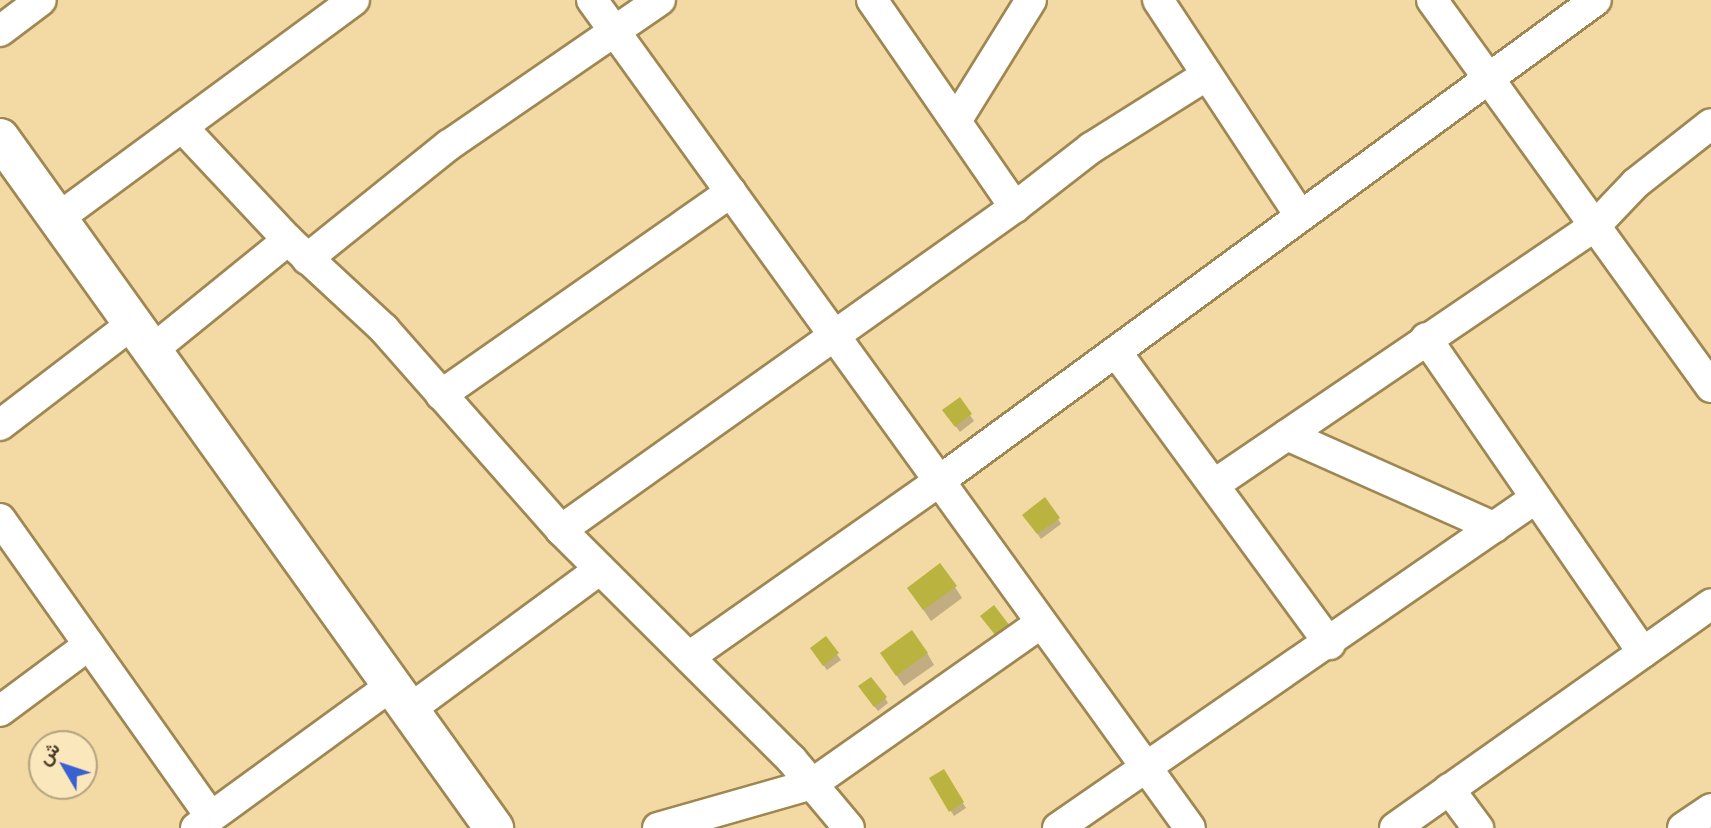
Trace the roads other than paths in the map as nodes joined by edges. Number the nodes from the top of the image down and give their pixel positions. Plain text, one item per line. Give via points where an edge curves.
1 (41, 0) edge
2 (354, 0) edge
3 (592, 0) edge
4 (660, 0) edge
5 (873, 0) edge
6 (1031, 0) edge
7 (1158, 0) edge
8 (1432, 0) edge
9 (1596, 0) edge
10 (0, 31) edge
11 (615, 32) junction
12 (1207, 75) junction
13 (1489, 78) junction
14 (956, 121) junction
15 (1711, 124) edge
16 (182, 127) junction
17 (1, 140) edge
18 (731, 192) junction
19 (1015, 207) junction
20 (1300, 215) junction
21 (57, 219) junction
22 (1595, 226) junction
23 (297, 249) junction
24 (833, 337) junction
25 (141, 338) junction
26 (1426, 338) junction
27 (1116, 352) junction
28 (1711, 387) edge
29 (441, 395) junction
30 (0, 425) edge
31 (1287, 435) junction
32 (939, 481) junction
33 (1215, 484) junction
34 (1536, 498) junction
35 (0, 520) edge
36 (1494, 527) junction
37 (561, 530) junction
38 (600, 569) junction
39 (1711, 604) edge
40 (1041, 623) junction
41 (1330, 644) junction
42 (89, 645) junction
43 (1643, 652) junction
44 (690, 657) junction
45 (400, 698) junction
46 (0, 711) edge
47 (1143, 767) junction
48 (812, 784) junction
49 (1449, 789) junction
50 (1711, 809) edge
51 (204, 822) edge
52 (494, 828) edge
53 (657, 828) edge
54 (849, 828) edge
55 (1058, 828) edge
56 (1190, 828) edge
57 (1395, 828) edge
58 (1478, 828) edge
59 (1683, 828) edge

1 - 10 street
2 - 16 street
3 - 11 street
4 - 11 street
5 - 14 street
6 - 14 street
7 - 12 street
8 - 13 street
9 - 13 street
11 - 18 street
11 - 23 street
12 - 19 street via 1091,148
12 - 20 street
13 - 20 street
13 - 22 street
14 - 19 street
15 - 22 street via 1636,183
16 - 21 street
16 - 23 street
17 - 21 street
18 - 24 street
18 - 29 street
19 - 24 street
20 - 27 street
21 - 25 street
22 - 26 street
22 - 28 street
23 - 25 street
23 - 29 street via 360,303
24 - 32 street
24 - 37 street
25 - 30 street
25 - 45 street
26 - 31 street
26 - 34 street
27 - 32 street
27 - 33 street
29 - 37 street
31 - 33 street
31 - 36 street
32 - 40 street
32 - 44 street
33 - 41 street
34 - 36 street
34 - 43 street
35 - 42 street
36 - 41 street
37 - 38 street
38 - 44 street
38 - 45 street
39 - 43 street
40 - 47 street
40 - 48 street
41 - 47 street
42 - 46 street
42 - 51 street
43 - 49 street
44 - 48 street
45 - 51 street
45 - 52 street
47 - 55 street
47 - 56 street
48 - 53 street
48 - 54 street
49 - 57 street
49 - 58 street
50 - 59 street

